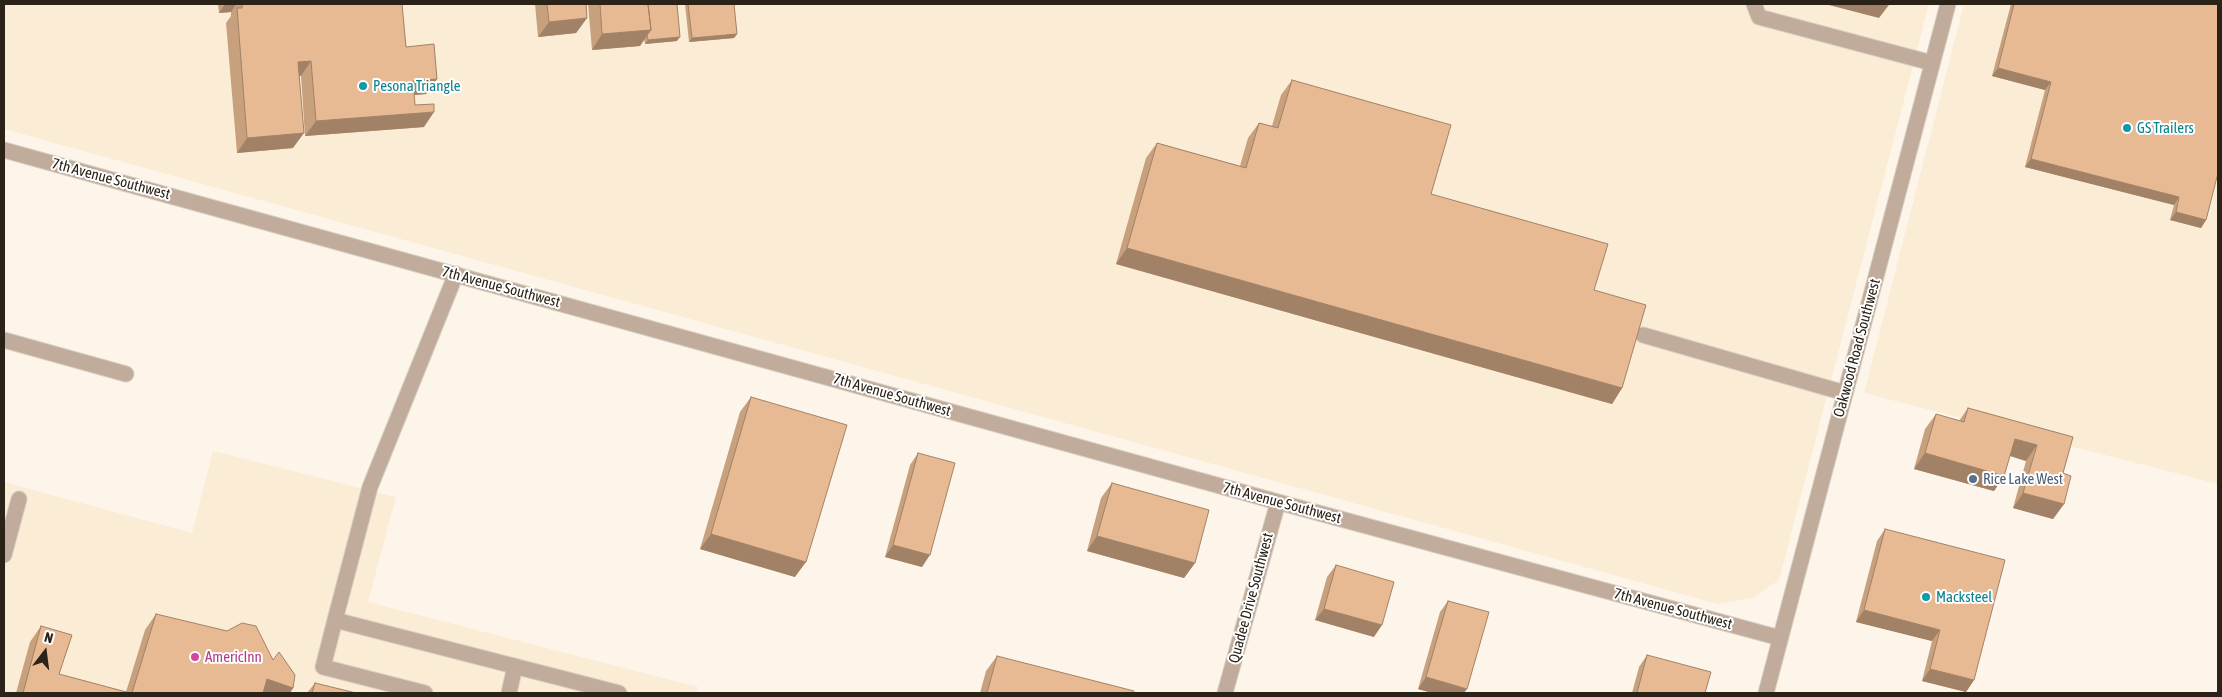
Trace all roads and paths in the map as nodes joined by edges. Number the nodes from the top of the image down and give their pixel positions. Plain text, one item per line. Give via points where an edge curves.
1 (1754, 4) edge
2 (1948, 4) edge
3 (1932, 63) junction
4 (4, 150) edge
5 (456, 274) junction
6 (1643, 335) edge
7 (4, 340) edge
8 (126, 374) dead end
9 (1845, 393) junction
10 (19, 499) dead end
11 (1278, 502) junction
12 (4, 555) edge
13 (335, 620) junction
14 (1780, 638) junction
15 (515, 666) junction
16 (562, 686) edge
17 (426, 693) edge
18 (509, 693) edge
19 (616, 693) edge
20 (1225, 693) edge
21 (1766, 693) edge

1 - 3 street via 1759,17
2 - 3 street, Oakwood Road Southwest
3 - 9 street, Oakwood Road Southwest
4 - 5 street, 7th Avenue Southwest
5 - 11 street, 7th Avenue Southwest
5 - 13 street via 370,487
6 - 9 street
7 - 8 street
9 - 14 street, Oakwood Road Southwest
10 - 12 street
11 - 14 street, 7th Avenue Southwest
11 - 20 street, Quadee Drive Southwest
13 - 15 street
13 - 17 street via 323,667
14 - 21 street, Oakwood Road Southwest
15 - 16 street
15 - 18 street
16 - 19 street

